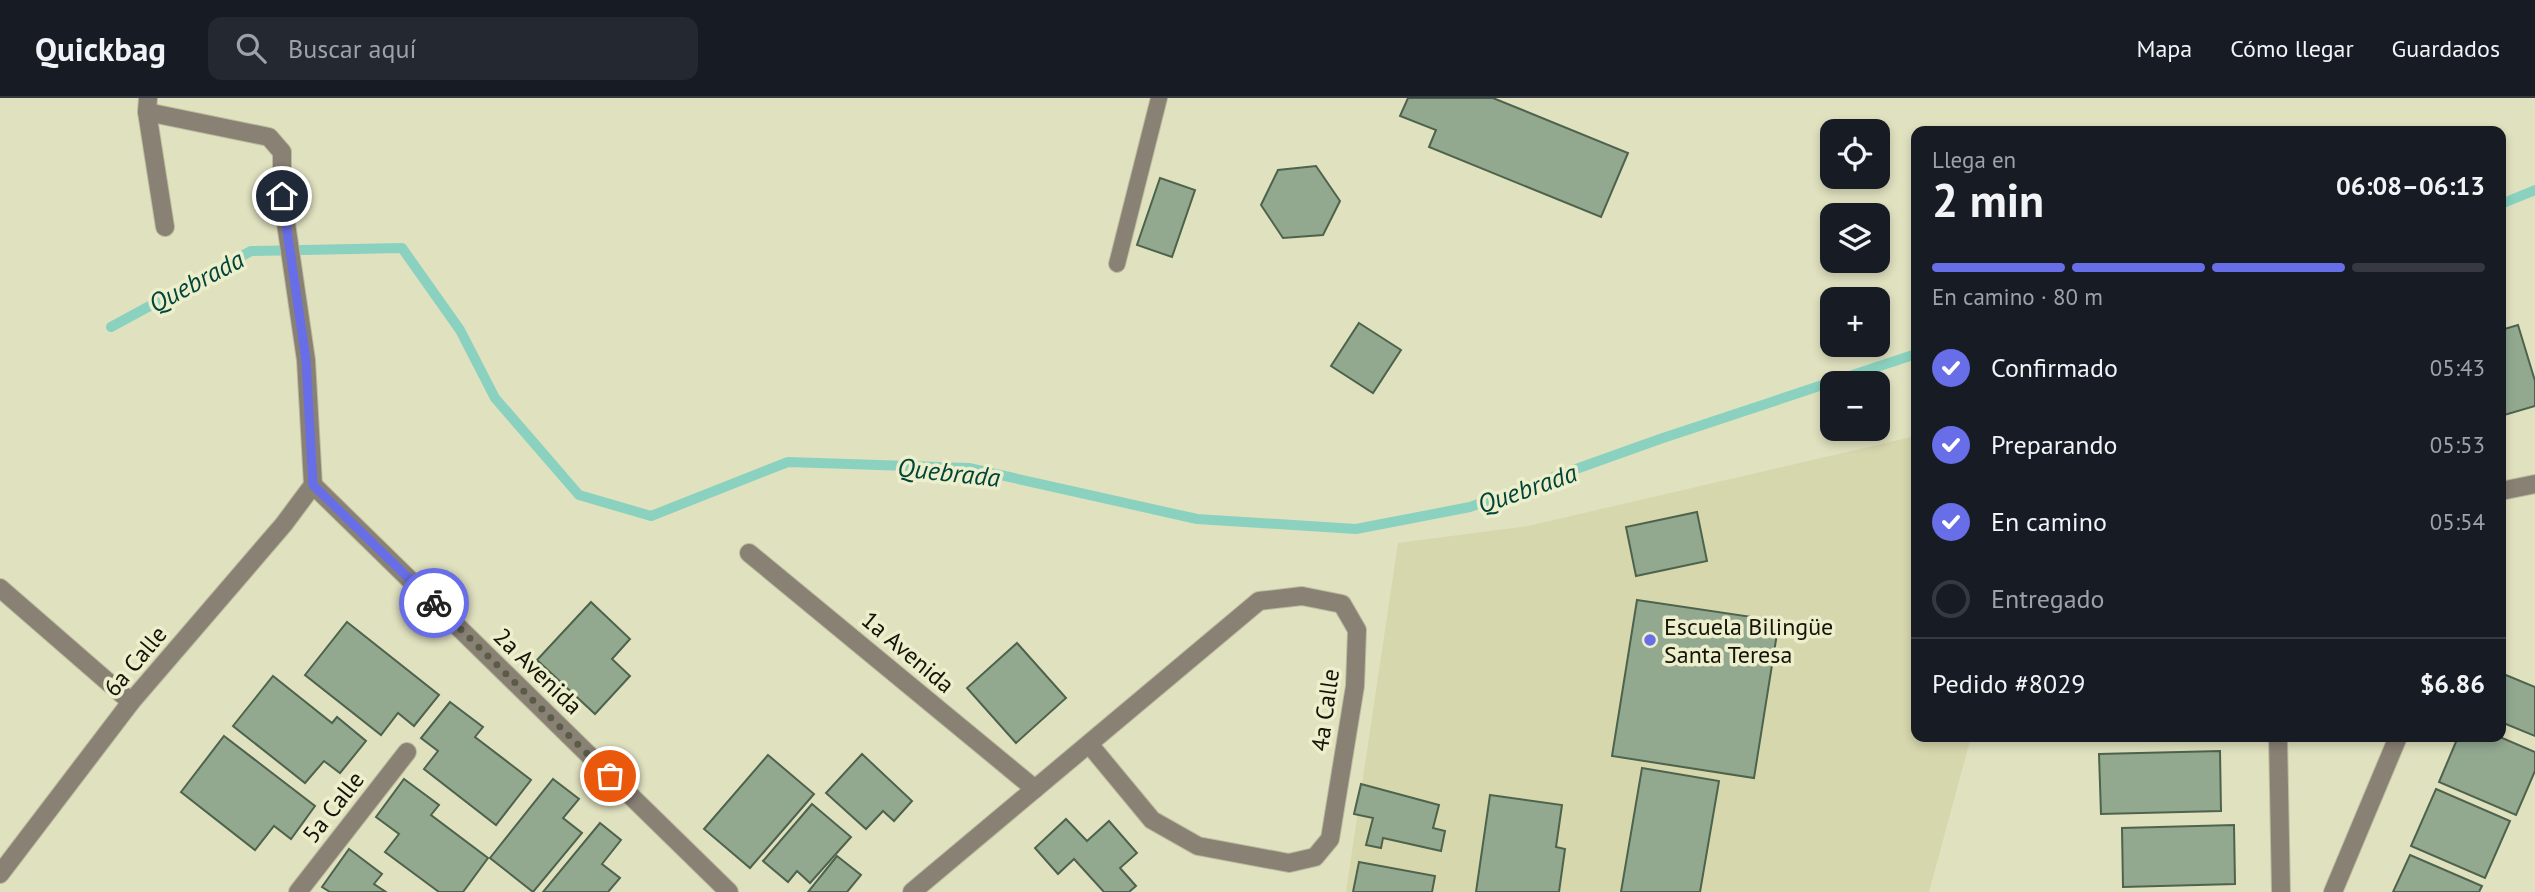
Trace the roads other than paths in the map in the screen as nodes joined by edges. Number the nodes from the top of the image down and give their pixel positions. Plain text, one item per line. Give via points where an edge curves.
1 (1159, 98) edge
2 (147, 105) edge
3 (165, 227) dead end
4 (1116, 264) dead end
5 (2535, 484) edge
6 (313, 485) junction
7 (2506, 491) edge
8 (749, 553) dead end
9 (0, 588) edge
10 (131, 702) junction
11 (2278, 742) edge
12 (2396, 742) edge
13 (1088, 744) junction
14 (407, 752) dead end
15 (1035, 789) junction
16 (0, 874) edge
17 (298, 892) edge
18 (729, 892) edge
19 (912, 892) edge
20 (2281, 892) edge
21 (2333, 892) edge

1 - 4 lane
2 - 3 street
2 - 6 street via 269,137 282,152 282,196 306,360
5 - 7 street
6 - 10 street, 6a Calle
6 - 18 street, 2a Avenida
8 - 15 street, 1a Avenida
9 - 10 street
10 - 16 street, 6a Calle
11 - 20 street
12 - 21 street
13 - 13 street, 4a Calle via 1152,820 1198,846 1289,863 1315,857 1330,839 1355,686 1357,630 1342,604 1303,596 1259,601
13 - 15 street, 4a Calle
14 - 17 street, 5a Calle
15 - 19 street, 4a Calle

